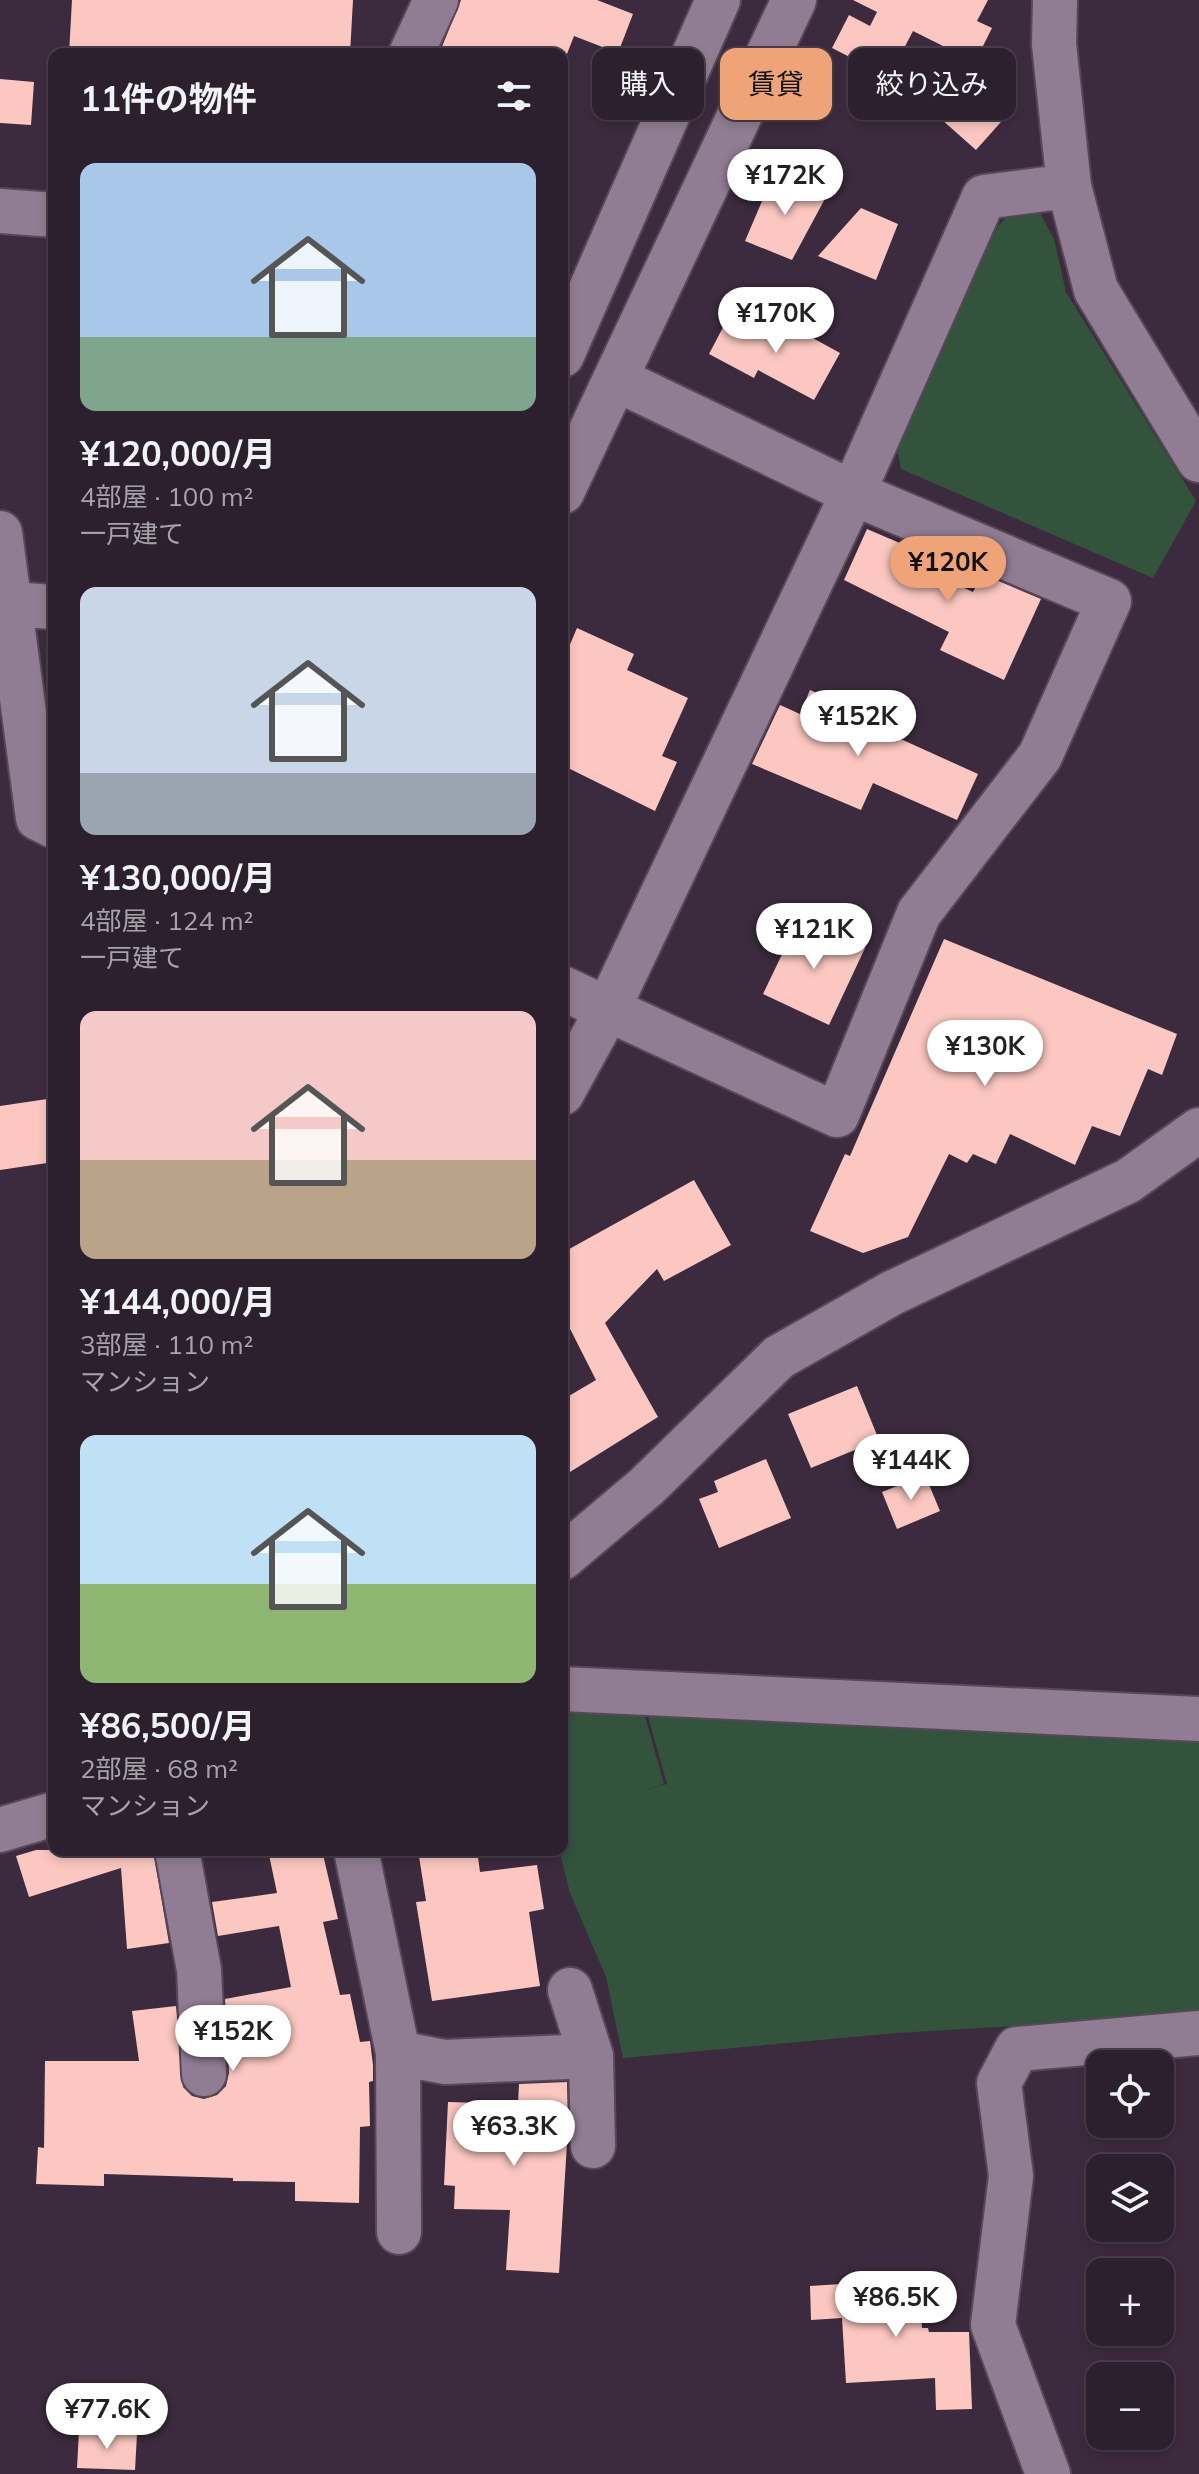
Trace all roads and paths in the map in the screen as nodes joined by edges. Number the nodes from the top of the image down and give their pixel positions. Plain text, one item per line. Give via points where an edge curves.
1 (436, 0) edge
2 (718, 0) edge
3 (794, 0) edge
4 (1055, 0) edge
5 (414, 48) edge
6 (1069, 186) junction
7 (0, 211) edge
8 (48, 215) edge
9 (568, 339) edge
10 (616, 379) junction
11 (1199, 460) edge
12 (568, 479) edge
13 (853, 493) junction
14 (0, 533) edge
15 (10, 604) junction
16 (48, 607) edge
17 (48, 823) edge
18 (568, 991) edge
19 (608, 1009) junction
20 (568, 1082) edge
21 (1199, 1130) edge
22 (568, 1553) edge
23 (568, 1689) edge
24 (1199, 1719) edge
25 (48, 1816) edge
26 (0, 1830) edge
27 (178, 1856) edge
28 (357, 1856) edge
29 (570, 1990) dead end
30 (1199, 2033) edge
31 (398, 2053) junction
32 (591, 2056) junction
33 (204, 2074) dead end
34 (593, 2146) dead end
35 (399, 2232) dead end
36 (1048, 2474) edge

1 - 5 street
2 - 9 street
3 - 10 street
4 - 6 street via 1054,44
6 - 11 street via 1096,290
6 - 13 street via 984,197
7 - 8 street
10 - 12 street
10 - 13 street
13 - 19 street
13 - 19 street via 1109,601 1040,756 919,913 837,1115
14 - 15 street
15 - 16 street
15 - 17 street via 38,818
18 - 19 street
19 - 20 street
21 - 22 street via 1128,1181 892,1293 779,1357 647,1486
23 - 24 street
25 - 26 street
27 - 33 street via 199,1970
28 - 31 street
29 - 32 street
30 - 36 street via 1017,2049 999,2083 1011,2176 993,2325
31 - 32 street via 445,2062
31 - 35 street
32 - 34 street

